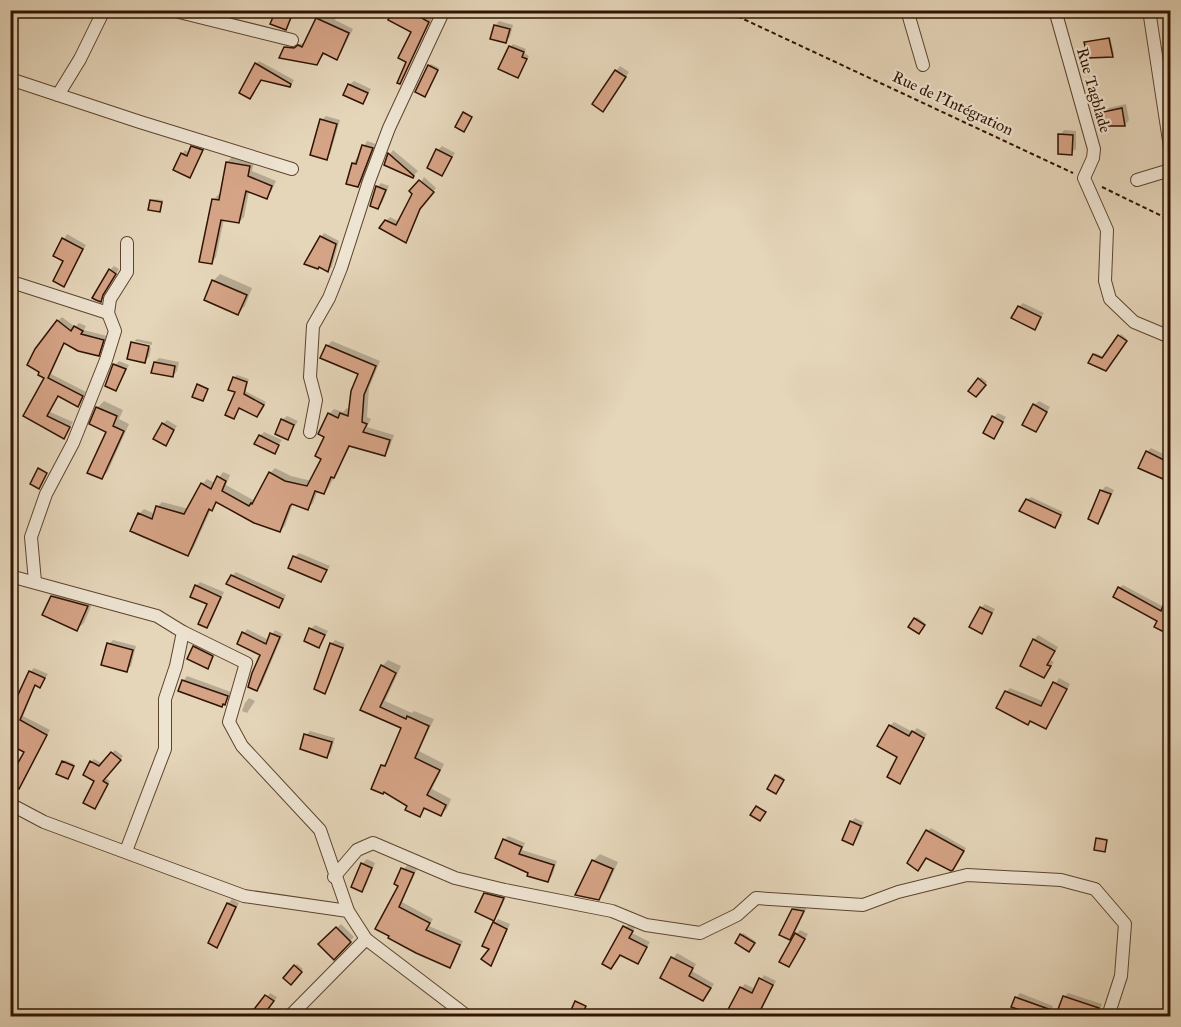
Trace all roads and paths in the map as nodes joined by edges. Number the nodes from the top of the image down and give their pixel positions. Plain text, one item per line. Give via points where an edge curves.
1 (105, 10) edge
2 (171, 10) edge
3 (444, 10) edge
4 (724, 10) edge
5 (907, 10) edge
6 (1055, 10) edge
7 (1149, 10) edge
8 (292, 40) dead end
9 (922, 65) dead end
10 (10, 79) edge
11 (58, 95) junction
12 (1170, 147) edge
13 (292, 169) dead end
14 (1170, 170) edge
15 (1084, 178) junction
16 (1137, 180) dead end
17 (1170, 220) edge
18 (127, 243) dead end
19 (10, 285) edge
20 (108, 313) junction
21 (1170, 338) edge
22 (310, 432) dead end
23 (10, 576) edge
24 (35, 582) junction
25 (183, 632) junction
26 (10, 804) edge
27 (126, 851) junction
28 (334, 877) junction
29 (348, 911) junction
30 (366, 939) junction
31 (290, 1017) edge
32 (467, 1017) edge
33 (1108, 1017) edge

1 - 11 street
2 - 8 street
3 - 22 street via 390,128 329,298 314,326 310,377 316,400
4 - 15 path, Rue de l'Intégration
5 - 9 street
6 - 15 street, Rue Tagblade via 1094,149
7 - 12 street
10 - 11 street
11 - 13 street
14 - 16 street
15 - 17 path, Rue de l'Intégration
15 - 21 street via 1107,230 1105,281 1110,299 1134,322
18 - 20 street via 127,272 110,298
19 - 20 street via 18,284
20 - 24 street via 115,331 106,360 31,537
23 - 24 street
24 - 25 street via 157,616
25 - 27 street via 165,699 165,749
25 - 28 street via 246,663 229,722 242,746 320,831
26 - 27 street via 44,822
27 - 29 street via 244,896
28 - 29 street
28 - 33 street via 357,850 373,843 454,878 612,911 646,925 700,933 737,915 756,898 863,905 897,892 967,876 1061,880 1095,889 1125,924 1121,976
29 - 30 street
30 - 31 street
30 - 32 street

